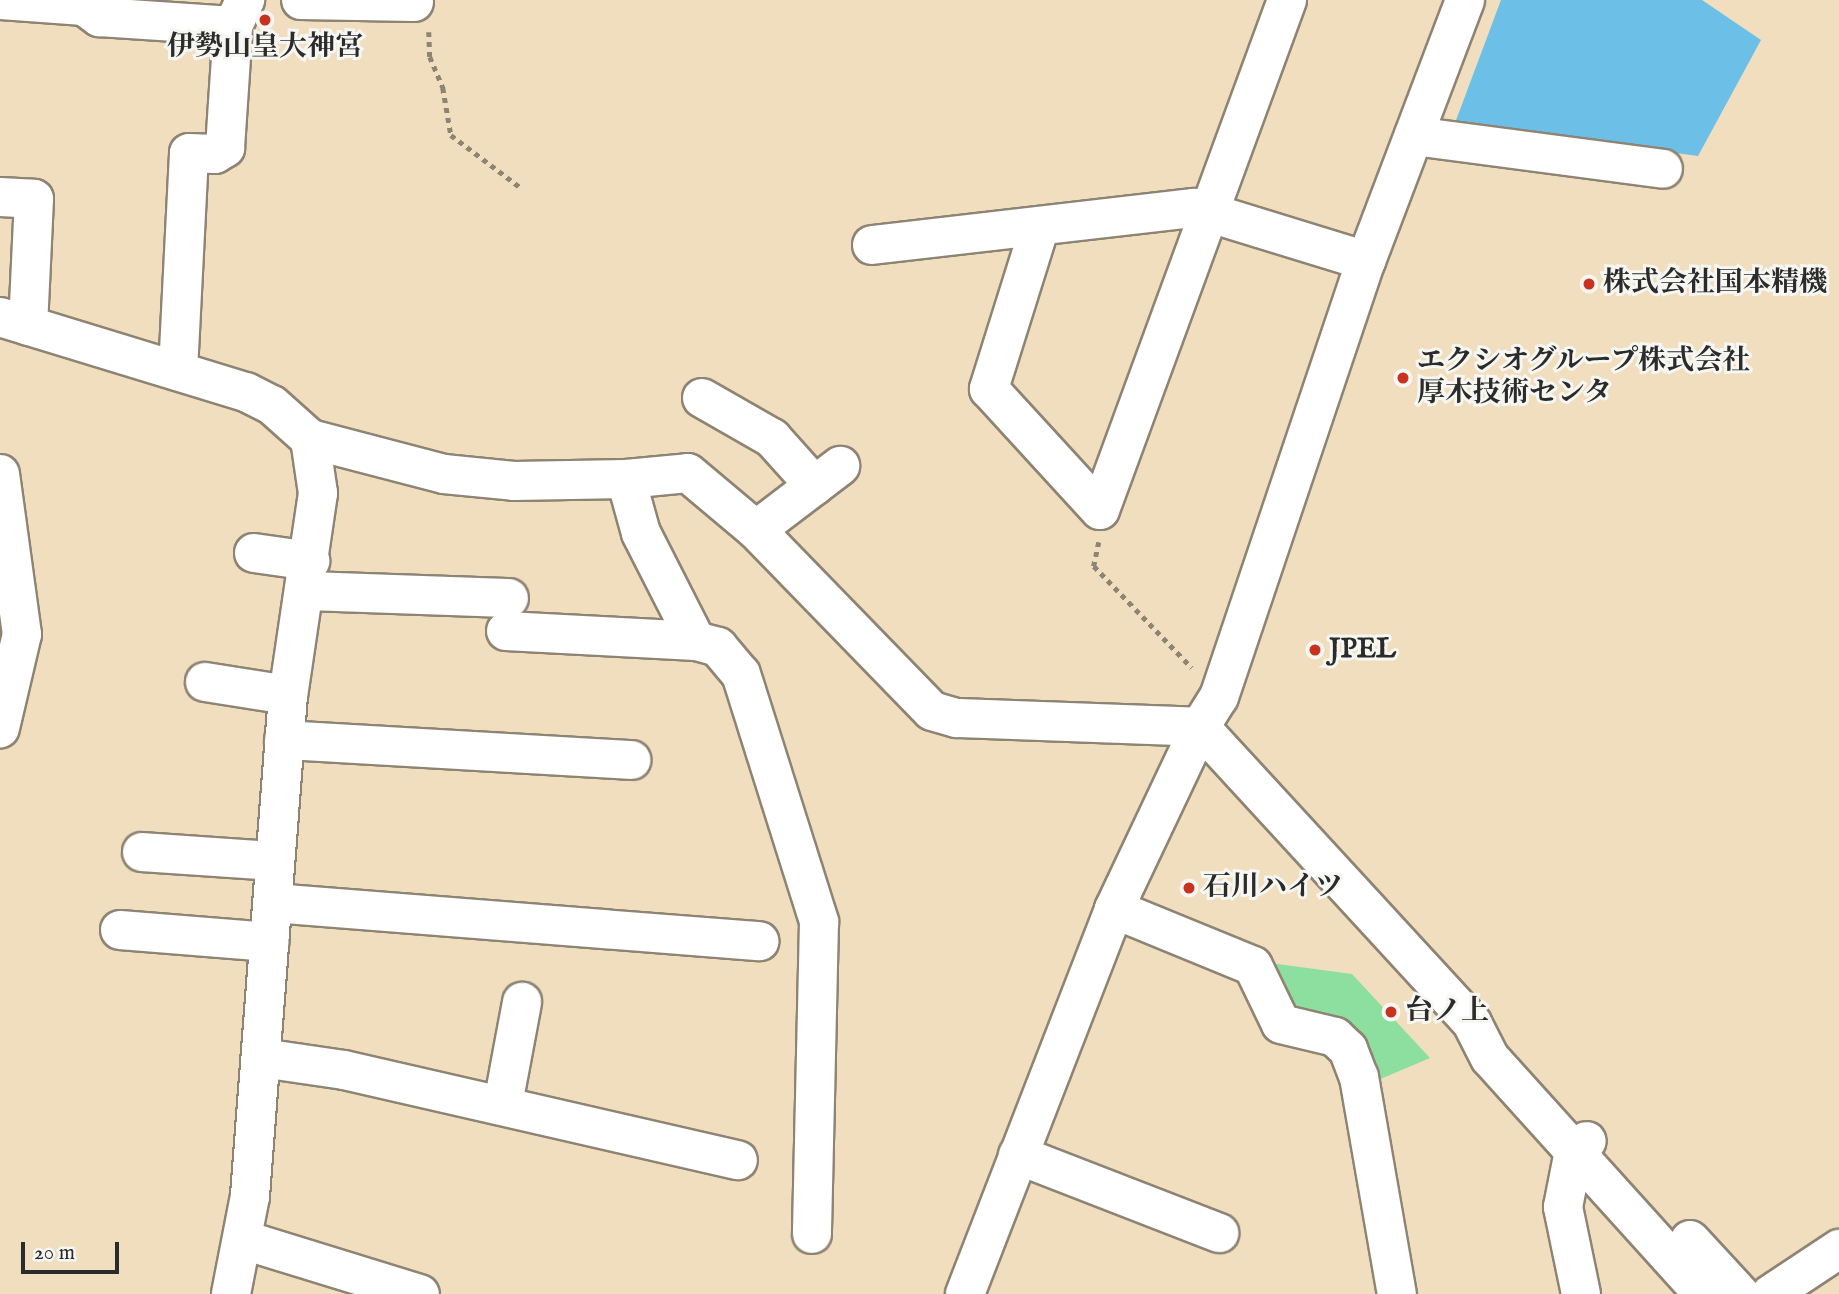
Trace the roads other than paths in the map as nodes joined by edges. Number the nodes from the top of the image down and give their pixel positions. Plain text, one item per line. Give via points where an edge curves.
1 (1, 0) edge
2 (301, 0) edge
3 (1287, 0) edge
4 (1465, 0) edge
5 (414, 2) road end
6 (158, 9) edge
7 (239, 13) edge
8 (1414, 136) junction
9 (1646, 176) dead end
10 (0, 197) edge
11 (1212, 211) junction
12 (1040, 226) junction
13 (872, 245) dead end
14 (1367, 261) junction
15 (20, 329) edge
16 (178, 371) junction
17 (719, 399) dead end
18 (310, 439) junction
19 (0, 474) edge
20 (626, 480) junction
21 (756, 530) junction
22 (254, 554) dead end
23 (308, 576) junction
24 (696, 641) junction
25 (205, 682) dead end
26 (288, 695) junction
27 (1210, 712) junction
28 (0, 728) edge
29 (284, 740) junction
30 (617, 750) dead end
31 (142, 852) dead end
32 (275, 861) junction
33 (273, 903) junction
34 (1114, 909) junction
35 (120, 930) dead end
36 (760, 941) dead end
37 (270, 942) junction
38 (522, 1002) dead end
39 (262, 1058) junction
40 (503, 1104) junction
41 (1584, 1143) junction
42 (1018, 1155) junction
43 (738, 1160) dead end
44 (1195, 1233) dead end
45 (812, 1234) dead end
46 (244, 1240) junction
47 (1839, 1250) edge
48 (1576, 1293) edge
49 (231, 1294) edge
50 (417, 1294) edge
51 (965, 1294) edge
52 (1397, 1294) edge
53 (1703, 1294) edge
54 (1740, 1294) edge
55 (1770, 1294) edge

1 - 6 street via 84,6 99,17
2 - 5 street
3 - 11 street
4 - 8 street
6 - 7 street
7 - 16 street via 225,148 215,154 189,153
8 - 9 street
8 - 14 street
10 - 15 street via 34,199
11 - 12 street via 1194,208
11 - 12 street via 1100,510 989,389
11 - 14 street
12 - 13 street
14 - 27 street
15 - 16 street
16 - 18 street via 272,405
17 - 21 street via 827,476
18 - 20 street via 444,474 514,481
18 - 23 street via 318,493
19 - 28 street via 22,635
20 - 21 street via 688,473
20 - 24 street via 641,533
21 - 27 street via 932,710 957,718
22 - 23 street
23 - 24 street via 507,616
23 - 26 street
24 - 45 street via 718,647 741,674 819,922
25 - 26 street
26 - 29 street
27 - 34 street
27 - 41 street via 1472,1023 1490,1058
29 - 30 street via 437,763
29 - 32 street
31 - 32 street
32 - 33 street
33 - 36 street
33 - 37 street
34 - 42 street
34 - 52 street via 1253,966 1281,1024 1335,1037 1348,1049 1359,1077
35 - 37 street
37 - 39 street
38 - 40 street
39 - 40 street via 344,1070
39 - 46 street
40 - 43 street
41 - 48 street via 1563,1207
41 - 53 street
41 - 54 street
42 - 44 street
42 - 51 street
46 - 49 street
46 - 50 street
47 - 55 street

